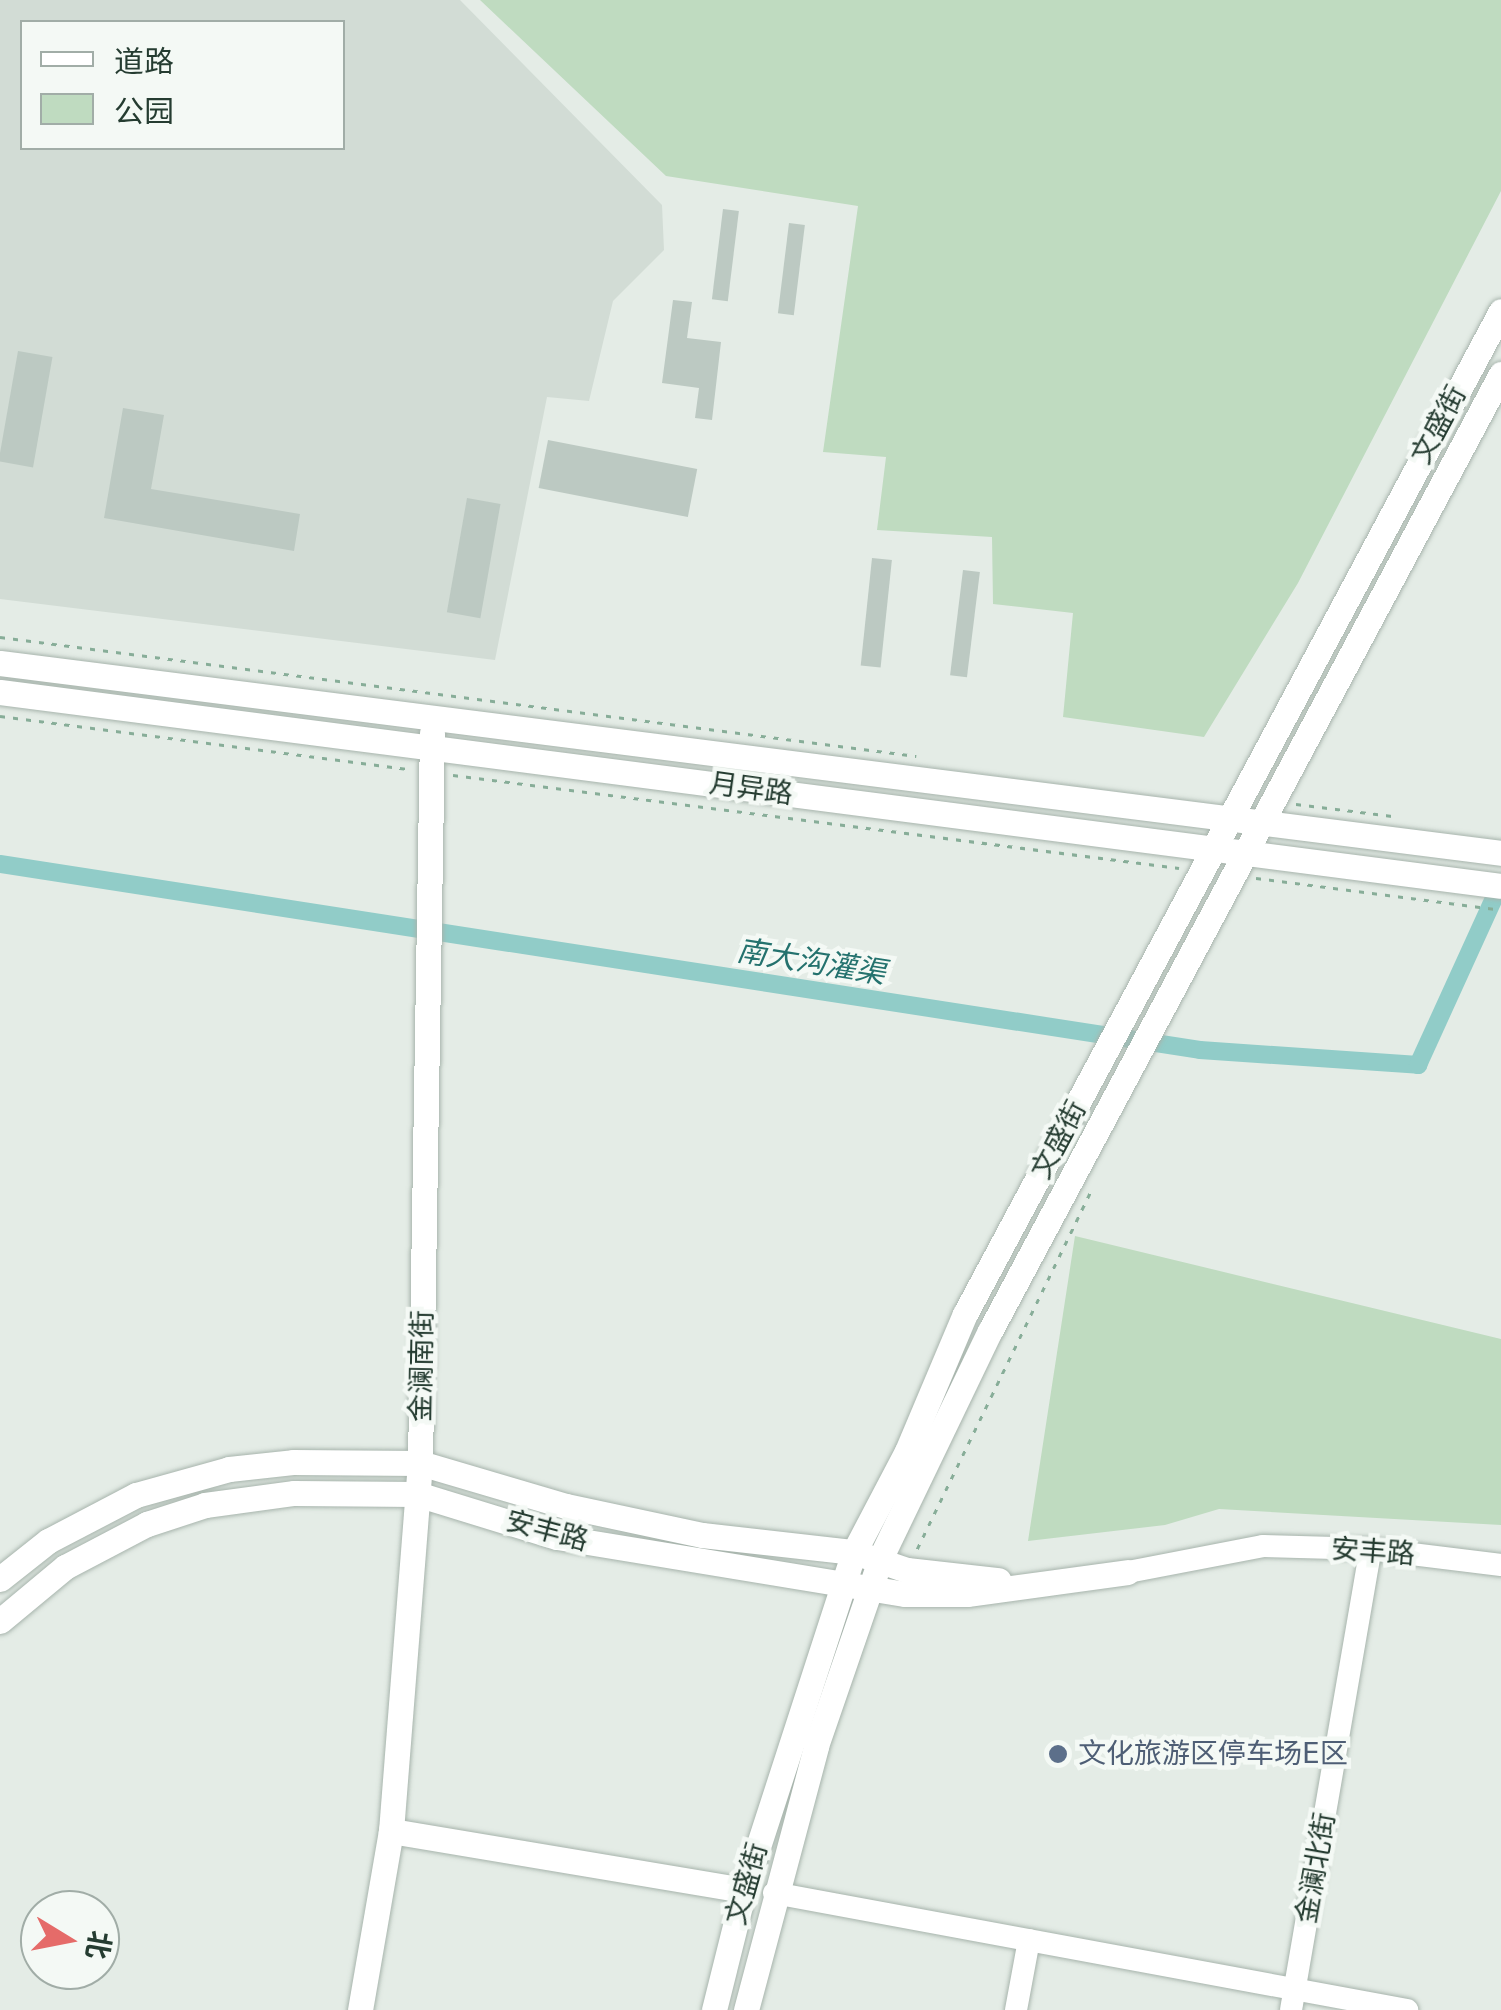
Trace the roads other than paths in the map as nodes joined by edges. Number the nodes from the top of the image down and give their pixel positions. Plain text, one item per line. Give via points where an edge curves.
1 (1501, 310) edge
2 (1501, 374) edge
3 (0, 664) edge
4 (0, 692) edge
5 (434, 718) junction
6 (431, 746) junction
7 (1265, 811) junction
8 (1229, 820) junction
9 (1501, 853) edge
10 (1209, 861) junction
11 (1238, 864) junction
12 (1501, 886) edge
13 (420, 1463) junction
14 (417, 1494) junction
15 (1372, 1549) junction
16 (854, 1552) junction
17 (881, 1557) junction
18 (1501, 1565) edge
19 (1128, 1572) junction
20 (0, 1579) edge
21 (844, 1580) junction
22 (870, 1586) junction
23 (0, 1621) edge
24 (391, 1830) junction
25 (744, 1890) junction
26 (774, 1894) junction
27 (1029, 1940) junction
28 (1293, 1999) edge
29 (360, 2010) edge
30 (714, 2010) edge
31 (746, 2010) edge
32 (1016, 2010) edge
33 (1407, 2010) edge

1 - 8 main road, 文盛街
2 - 7 main road, 文盛街
3 - 5 main road, 月异路
4 - 6 main road, 月异路
5 - 6 main road, 金澜南街
5 - 8 main road, 月异路
6 - 10 main road, 月异路
6 - 13 main road, 金澜南街
7 - 8 main road, 月异路
7 - 9 main road, 月异路 via 1410,829
7 - 11 main road, 文盛街
8 - 10 main road, 文盛街
10 - 11 main road, 月异路
10 - 16 main road, 文盛街 via 965,1314 907,1452
11 - 12 main road, 月异路 via 1395,884
11 - 17 main road, 文盛街
13 - 14 main road, 金澜南街
13 - 16 main road, 安丰路 via 566,1506 702,1535
13 - 20 main road, 安丰路 via 293,1462 197,1475 78,1523
14 - 21 main road, 安丰路 via 557,1537 716,1566
14 - 23 main road, 安丰路 via 264,1495 176,1513 93,1550
14 - 24 main road, 金澜南街
15 - 18 street, 安丰路
15 - 19 street, 安丰路 via 1263,1546
15 - 28 street, 金澜北街
16 - 17 main road, 安丰路
16 - 21 main road, 文盛街
17 - 19 main road, 安丰路 via 907,1570 1020,1582
17 - 22 main road, 文盛街
19 - 22 main road, 安丰路 via 967,1594 906,1594
21 - 22 main road, 安丰路
21 - 25 main road, 文盛街
22 - 26 main road, 文盛街
24 - 25 main road
24 - 29 main road, 金澜南街
25 - 30 main road, 文盛街
26 - 27 street
26 - 31 main road, 文盛街
27 - 28 street
27 - 32 street
28 - 33 street

